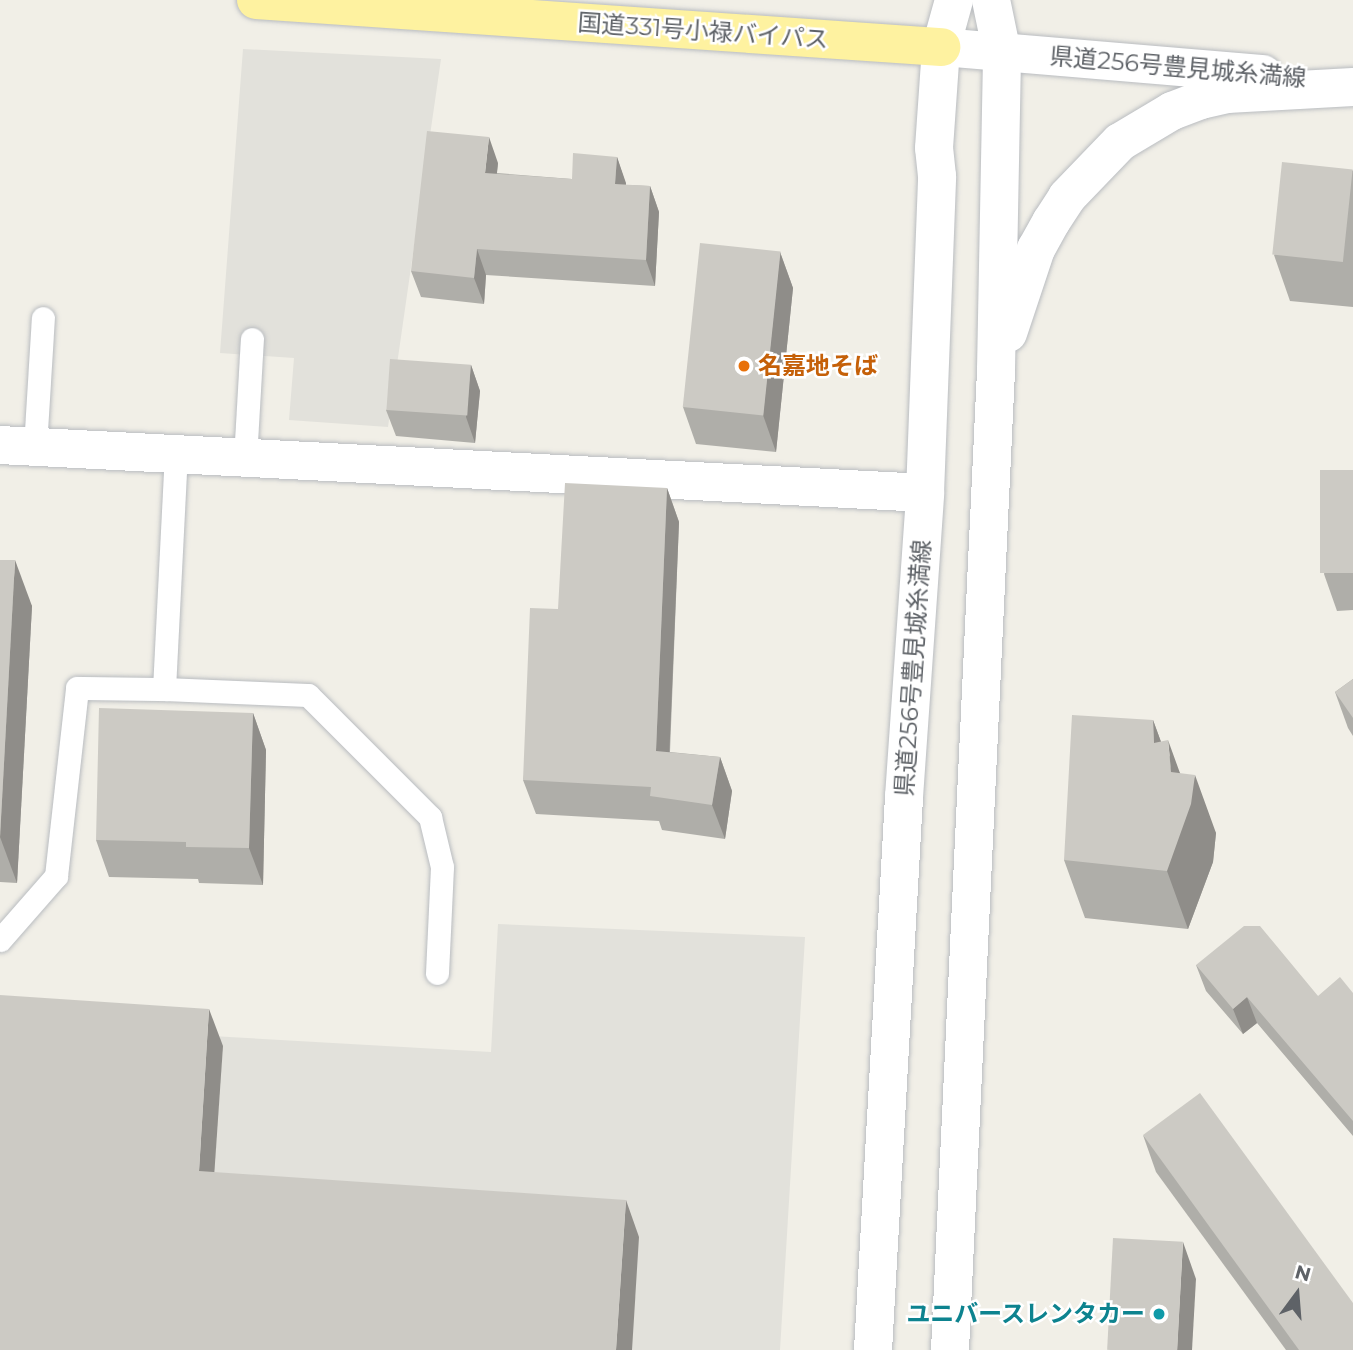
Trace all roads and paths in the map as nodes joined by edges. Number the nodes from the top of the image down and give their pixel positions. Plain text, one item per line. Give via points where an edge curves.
1 (256, 0) edge
2 (954, 0) edge
3 (991, 0) edge
4 (941, 47) junction
5 (1003, 53) junction
6 (1353, 84) edge
7 (43, 318) dead end
8 (252, 338) dead end
9 (996, 370) junction
10 (18, 446) edge
11 (176, 453) junction
12 (244, 459) junction
13 (925, 493) junction
14 (164, 689) junction
15 (0, 940) edge
16 (437, 973) dead end
17 (873, 1350) edge
18 (950, 1350) edge

1 - 4 highway, 国道331号小禄バイパス
2 - 4 main road
3 - 5 main road
4 - 5 main road, 県道256号豊見城糸満線
4 - 13 main road, 県道256号豊見城糸満線
5 - 6 main road, 県道256号豊見城糸満線
5 - 9 main road
6 - 9 main road via 1201,100 1172,111 1120,142 1067,197 1036,249
7 - 10 lane
8 - 12 lane
9 - 18 main road
10 - 11 main road
11 - 12 main road
11 - 14 lane
12 - 13 main road
13 - 17 main road, 県道256号豊見城糸満線
14 - 15 lane via 78,688 56,876
14 - 16 lane via 308,695 430,817 442,867

